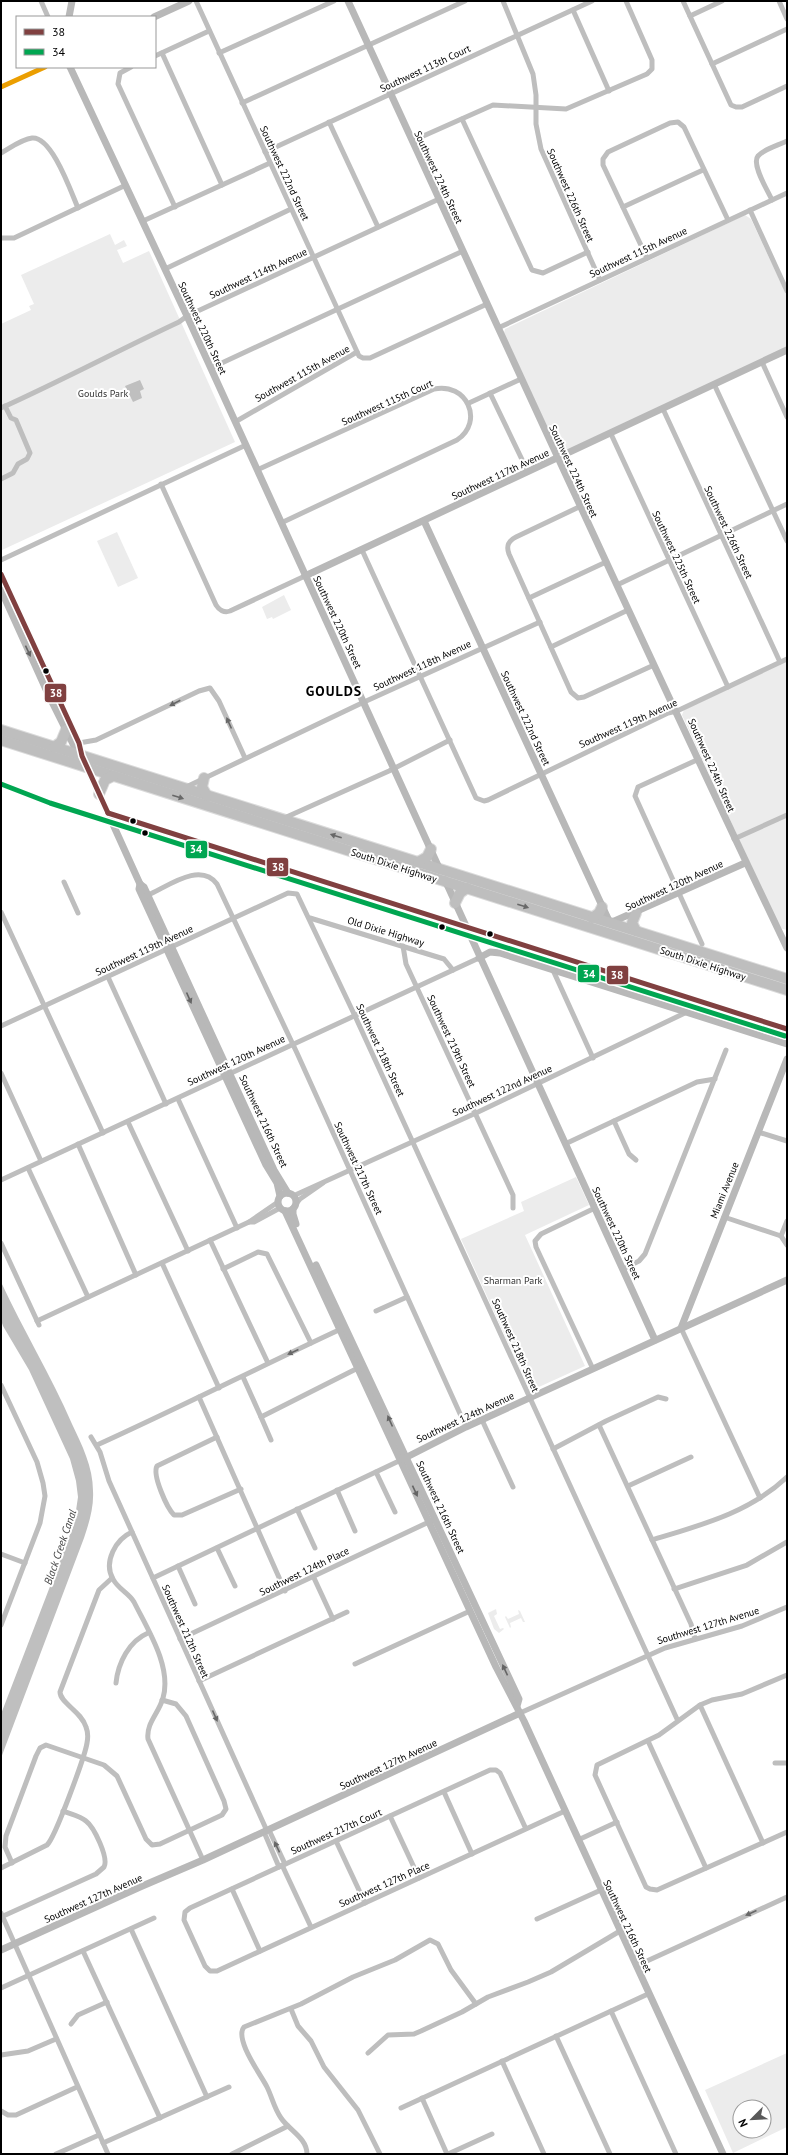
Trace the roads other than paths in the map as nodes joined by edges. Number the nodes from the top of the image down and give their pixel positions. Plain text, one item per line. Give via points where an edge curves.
1 (40, 1) edge
2 (72, 1) edge
3 (189, 1) edge
4 (196, 1) edge
5 (334, 1) edge
6 (348, 1) edge
7 (465, 1) edge
8 (503, 1) edge
9 (592, 1) edge
10 (626, 1) edge
11 (683, 1) edge
12 (722, 1) edge
13 (779, 1) edge
14 (573, 10) junction
15 (785, 10) edge
16 (48, 16) edge
17 (69, 16) edge
18 (156, 16) edge
19 (690, 16) junction
20 (787, 19) edge
21 (787, 29) edge
22 (210, 31) junction
23 (518, 35) junction
24 (368, 45) junction
25 (162, 53) junction
26 (219, 53) junction
27 (156, 56) edge
28 (712, 64) junction
29 (43, 68) edge
30 (70, 68) edge
31 (129, 68) edge
32 (787, 86) edge
33 (1, 87) edge
34 (609, 91) junction
35 (390, 94) junction
36 (242, 103) junction
37 (536, 108) junction
38 (462, 119) junction
39 (329, 122) junction
40 (412, 141) junction
41 (787, 141) edge
42 (1, 152) edge
43 (265, 152) junction
44 (270, 163) junction
45 (703, 170) junction
46 (126, 185) junction
47 (222, 185) junction
48 (787, 193) edge
49 (439, 199) junction
50 (772, 200) junction
51 (175, 207) junction
52 (623, 207) junction
53 (78, 208) junction
54 (291, 209) junction
55 (750, 210) junction
56 (728, 220) junction
57 (142, 221) junction
58 (378, 227) junction
59 (3, 238) edge
60 (462, 252) junction
61 (588, 252) junction
62 (313, 258) junction
63 (647, 258) junction
64 (165, 269) junction
65 (600, 280) junction
66 (787, 291) edge
67 (487, 304) junction
68 (337, 310) junction
69 (187, 316) junction
70 (498, 328) junction
71 (787, 350) edge
72 (357, 352) junction
73 (762, 362) junction
74 (211, 368) junction
75 (521, 379) junction
76 (714, 384) junction
77 (490, 393) junction
78 (469, 403) junction
79 (3, 407) edge
80 (663, 409) junction
81 (787, 417) edge
82 (235, 422) junction
83 (611, 434) junction
84 (246, 445) junction
85 (558, 458) junction
86 (257, 470) junction
87 (528, 472) junction
88 (1, 479) edge
89 (161, 484) junction
90 (787, 504) edge
91 (579, 507) junction
92 (773, 510) junction
93 (424, 521) junction
94 (281, 522) junction
95 (721, 535) junction
96 (787, 541) edge
97 (362, 550) junction
98 (1, 560) edge
99 (669, 560) junction
100 (606, 562) junction
101 (1, 574) edge
102 (305, 576) junction
103 (617, 585) junction
104 (1, 590) edge
105 (529, 598) junction
106 (628, 610) junction
107 (540, 622) junction
108 (482, 647) junction
109 (550, 647) junction
110 (787, 659) edge
111 (780, 662) junction
112 (654, 664) junction
113 (420, 676) junction
114 (728, 687) junction
115 (364, 702) junction
116 (677, 711) junction
117 (1, 730) edge
118 (66, 730) junction
119 (1, 736) edge
120 (1, 740) edge
121 (450, 740) junction
122 (79, 743) junction
123 (54, 747) junction
124 (82, 756) junction
125 (245, 758) junction
126 (699, 759) junction
127 (88, 768) junction
128 (394, 768) junction
129 (541, 774) junction
130 (113, 776) junction
131 (204, 778) junction
132 (163, 782) junction
133 (179, 787) junction
134 (99, 794) junction
135 (207, 796) junction
136 (214, 808) junction
137 (787, 815) edge
138 (282, 819) junction
139 (287, 831) junction
140 (734, 839) junction
141 (431, 849) junction
142 (367, 856) junction
143 (418, 862) junction
144 (745, 863) junction
145 (440, 869) junction
146 (445, 881) junction
147 (64, 882) dead end
148 (140, 884) junction
149 (468, 888) junction
150 (295, 892) joint
151 (679, 892) junction
152 (522, 895) junction
153 (148, 896) junction
154 (455, 902) junction
155 (602, 907) junction
156 (540, 911) junction
157 (1, 912) edge
158 (78, 912) dead end
159 (636, 913) junction
160 (233, 918) junction
161 (310, 918) junction
162 (592, 918) junction
163 (610, 923) junction
164 (636, 931) junction
165 (618, 936) junction
166 (702, 944) dead end
167 (403, 946) junction
168 (787, 948) edge
169 (169, 949) junction
170 (479, 958) junction
171 (552, 968) junction
172 (452, 970) junction
173 (729, 971) junction
174 (108, 977) junction
175 (787, 980) edge
176 (787, 986) edge
177 (418, 987) junction
178 (787, 990) edge
179 (45, 1006) junction
180 (688, 1012) junction
181 (355, 1016) junction
182 (1, 1026) edge
183 (787, 1044) edge
184 (292, 1045) junction
185 (726, 1050) dead end
186 (592, 1058) junction
187 (787, 1059) edge
188 (1, 1073) edge
189 (228, 1075) junction
190 (714, 1079) junction
191 (537, 1084) junction
192 (178, 1099) junction
193 (166, 1104) junction
194 (476, 1113) junction
195 (614, 1121) junction
196 (128, 1122) junction
197 (758, 1132) junction
198 (103, 1133) junction
199 (787, 1141) edge
200 (412, 1142) junction
201 (78, 1144) junction
202 (565, 1144) junction
203 (636, 1160) dead end
204 (41, 1161) junction
205 (28, 1168) junction
206 (350, 1170) junction
207 (1, 1180) edge
208 (323, 1183) junction
209 (291, 1195) junction
210 (281, 1204) junction
211 (294, 1206) junction
212 (513, 1208) dead end
213 (595, 1208) junction
214 (724, 1217) junction
215 (787, 1221) edge
216 (237, 1228) junction
217 (781, 1236) junction
218 (210, 1240) junction
219 (1, 1243) edge
220 (787, 1245) edge
221 (188, 1251) junction
222 (162, 1263) junction
223 (223, 1269) junction
224 (622, 1269) junction
225 (136, 1275) junction
226 (787, 1280) edge
227 (88, 1297) junction
228 (407, 1297) junction
229 (376, 1311) dead end
230 (681, 1328) junction
231 (340, 1329) junction
232 (655, 1340) junction
233 (311, 1343) junction
234 (268, 1363) junction
235 (358, 1368) junction
236 (593, 1369) junction
237 (243, 1377) junction
238 (372, 1380) junction
239 (1, 1385) edge
240 (219, 1388) junction
241 (199, 1397) junction
242 (530, 1398) junction
243 (666, 1399) dead end
244 (261, 1417) junction
245 (482, 1420) junction
246 (599, 1424) junction
247 (466, 1427) junction
248 (91, 1437) dead end
249 (217, 1437) junction
250 (271, 1440) dead end
251 (97, 1445) junction
252 (553, 1449) junction
253 (691, 1457) dead end
254 (404, 1458) junction
255 (376, 1472) junction
256 (787, 1477) edge
257 (628, 1486) junction
258 (513, 1487) dead end
259 (241, 1489) junction
260 (337, 1490) junction
261 (760, 1498) junction
262 (297, 1509) junction
263 (395, 1512) dead end
264 (432, 1521) junction
265 (257, 1529) junction
266 (355, 1531) dead end
267 (132, 1532) junction
268 (652, 1540) junction
269 (787, 1542) edge
270 (218, 1548) junction
271 (315, 1548) dead end
272 (1, 1554) edge
273 (25, 1563) junction
274 (178, 1566) junction
275 (112, 1578) junction
276 (153, 1578) junction
277 (314, 1578) junction
278 (235, 1586) dead end
279 (674, 1589) junction
280 (285, 1591) junction
281 (195, 1604) dead end
282 (787, 1607) edge
283 (470, 1611) junction
284 (347, 1612) dead end
285 (333, 1619) junction
286 (1, 1625) edge
287 (148, 1633) junction
288 (695, 1639) junction
289 (180, 1640) junction
290 (648, 1656) junction
291 (355, 1664) dead end
292 (786, 1676) edge
293 (199, 1681) junction
294 (116, 1683) dead end
295 (162, 1700) junction
296 (700, 1705) junction
297 (519, 1709) junction
298 (677, 1720) junction
299 (648, 1741) junction
300 (83, 1757) junction
301 (775, 1763) dead end
302 (787, 1763) edge
303 (444, 1792) junction
304 (62, 1811) junction
305 (565, 1811) junction
306 (390, 1816) junction
307 (617, 1822) junction
308 (526, 1829) junction
309 (190, 1831) junction
310 (267, 1831) junction
311 (787, 1832) edge
312 (578, 1840) junction
313 (336, 1841) junction
314 (764, 1843) junction
315 (472, 1854) junction
316 (203, 1860) junction
317 (12, 1863) junction
318 (282, 1865) junction
319 (1, 1868) edge
320 (706, 1868) junction
321 (419, 1878) junction
322 (232, 1889) junction
323 (601, 1890) junction
324 (787, 1897) edge
325 (365, 1903) junction
326 (1, 1915) edge
327 (154, 1918) dead end
328 (537, 1919) dead end
329 (311, 1927) junction
330 (131, 1929) junction
331 (620, 1931) junction
332 (14, 1945) junction
333 (1, 1950) edge
334 (84, 1951) junction
335 (260, 1951) junction
336 (636, 1966) junction
337 (210, 1971) joint
338 (28, 1976) junction
339 (1, 1988) edge
340 (648, 1994) junction
341 (107, 2002) junction
342 (476, 2004) junction
343 (291, 2009) junction
344 (611, 2011) junction
345 (71, 2024) dead end
346 (556, 2036) junction
347 (56, 2039) junction
348 (368, 2053) dead end
349 (1, 2055) edge
350 (502, 2061) junction
351 (77, 2086) junction
352 (229, 2087) dead end
353 (206, 2096) junction
354 (422, 2098) junction
355 (401, 2108) dead end
356 (1, 2111) edge
357 (160, 2118) junction
358 (288, 2126) junction
359 (99, 2134) junction
360 (492, 2134) dead end
361 (103, 2143) junction
362 (56, 2154) edge
363 (108, 2154) edge
364 (232, 2154) edge
365 (307, 2154) edge
366 (380, 2154) edge
367 (448, 2154) edge
368 (544, 2154) edge
369 (610, 2154) edge
370 (676, 2154) edge
371 (722, 2154) edge

1 - 16 street
2 - 17 street
3 - 18 street
4 - 22 street, Southwest 222nd Street
5 - 26 street
6 - 24 street, Southwest 224th Street
7 - 24 street
8 - 23 street, Southwest 226th Street
9 - 14 street, Southwest 113th Court
10 - 34 street via 651,55 652,68 646,74
11 - 19 street
12 - 19 street
13 - 15 street
14 - 23 street, Southwest 113th Court
14 - 34 street
15 - 20 street
19 - 28 street
21 - 28 street
22 - 25 street
22 - 26 street, Southwest 222nd Street
23 - 35 street, Southwest 113th Court
23 - 37 street, Southwest 226th Street via 533,74
24 - 35 street, Southwest 224th Street
24 - 36 street
25 - 27 street
25 - 47 street
26 - 36 street, Southwest 222nd Street
28 - 32 street via 730,104 738,108
29 - 33 street
30 - 46 street, Southwest 220th Street
31 - 51 street via 118,76 118,84
34 - 37 street via 566,109
35 - 39 street, Southwest 113th Court
35 - 40 street, Southwest 224th Street
36 - 43 street, Southwest 222nd Street
37 - 38 street via 493,105
37 - 61 street, Southwest 226th Street via 541,149
38 - 40 street
38 - 61 street via 528,265 536,273 546,272
39 - 43 street, Southwest 113th Court
39 - 58 street
40 - 49 street, Southwest 224th Street
41 - 50 street via 760,154 756,159 756,166
42 - 53 street via 32,138 47,144
43 - 44 street, Southwest 222nd Street
44 - 47 street
44 - 54 street, Southwest 222nd Street
45 - 52 street
45 - 52 street via 684,127 678,122 670,122 604,156 603,165
45 - 56 street
46 - 53 street
46 - 57 street, Southwest 220th Street
47 - 51 street
48 - 50 street, Southwest 115th Avenue
49 - 58 street, Southwest 114th Avenue
49 - 60 street, Southwest 224th Street
50 - 55 street, Southwest 115th Avenue
51 - 57 street
52 - 63 street
53 - 59 street via 14,238
54 - 62 street, Southwest 222nd Street
54 - 64 street
55 - 56 street, Southwest 115th Avenue
55 - 66 street
56 - 63 street, Southwest 115th Avenue
57 - 64 street, Southwest 220th Street
58 - 62 street, Southwest 114th Avenue
60 - 67 street, Southwest 224th Street
60 - 68 street
61 - 65 street, Southwest 226th Street
62 - 68 street, Southwest 222nd Street
62 - 69 street, Southwest 114th Avenue
63 - 65 street, Southwest 115th Avenue
64 - 69 street, Southwest 220th Street
65 - 70 street, Southwest 115th Avenue
67 - 70 street, Southwest 224th Street
67 - 72 street, Southwest 115th Avenue via 370,358 363,358
68 - 72 street, Southwest 222nd Street
68 - 74 street
69 - 74 street, Southwest 220th Street
69 - 79 street, Southwest 114th Avenue
70 - 75 street, Southwest 224th Street
71 - 73 street, Southwest 117th Avenue
72 - 82 street, Southwest 115th Avenue
73 - 76 street, Southwest 117th Avenue
73 - 81 street
74 - 82 street, Southwest 220th Street
75 - 77 street
75 - 85 street, Southwest 224th Street
76 - 80 street, Southwest 117th Avenue
76 - 92 street
77 - 78 street
77 - 87 street
78 - 86 street, Southwest 115th Court via 454,390 434,389
78 - 94 street via 469,426 457,440
79 - 88 street via 11,418 16,420 30,452 28,458
80 - 83 street, Southwest 117th Avenue
80 - 95 street, Southwest 226th Street
82 - 84 street, Southwest 220th Street
83 - 85 street, Southwest 117th Avenue
83 - 99 street, Southwest 225th Street
84 - 86 street, Southwest 220th Street
84 - 89 street
85 - 87 street, Southwest 117th Avenue
85 - 91 street, Southwest 224th Street
86 - 94 street, Southwest 220th Street
87 - 93 street, Southwest 117th Avenue
89 - 98 street
89 - 102 street, Southwest 117th Avenue via 216,605 222,611 230,611
90 - 92 street
91 - 100 street, Southwest 224th Street
91 - 105 street via 516,537 507,544
92 - 95 street
92 - 96 street
93 - 97 street, Southwest 117th Avenue
93 - 108 street, Southwest 222nd Street
94 - 102 street, Southwest 220th Street
95 - 99 street
95 - 111 street, Southwest 226th Street
97 - 102 street, Southwest 117th Avenue
97 - 113 street
99 - 103 street
99 - 114 street, Southwest 225th Street
100 - 103 street, Southwest 224th Street
100 - 105 street
101 - 122 street, Southwest 216th Street
102 - 115 street, Southwest 220th Street
103 - 106 street, Southwest 224th Street
104 -> 118 street, Southwest 216th Street
105 - 107 street
106 - 109 street
106 - 112 street, Southwest 224th Street
107 - 108 street, Southwest 118th Avenue
107 - 109 street
108 - 113 street, Southwest 118th Avenue
108 - 129 street, Southwest 222nd Street
109 - 112 street via 572,694 578,698
110 - 111 street, Southwest 119th Avenue
111 - 114 street, Southwest 119th Avenue
112 - 116 street, Southwest 224th Street
113 - 115 street, Southwest 118th Avenue
113 - 121 street
114 - 116 street, Southwest 119th Avenue
115 - 125 street, Southwest 118th Avenue
115 - 128 street, Southwest 220th Street
116 - 126 street, Southwest 224th Street
116 - 129 street, Southwest 119th Avenue
117 - 123 highway, South Dixie Highway
118 - 123 highway via 61,742
118 - 124 street, Southwest 216th Street
119 - 124 highway via 76,760
120 - 127 highway, South Dixie Highway
121 - 128 street
121 - 129 street, Southwest 119th Avenue via 476,798 486,801
122 - 124 street, Southwest 216th Street
125 -> 122 street via 219,701 210,688 96,740
123 - 124 highway, South Dixie Highway
124 - 127 street, Southwest 216th Street
124 - 132 highway, South Dixie Highway
125 - 131 street, Southwest 118th Avenue
126 - 140 street, Southwest 224th Street
126 - 151 street via 638,787 635,791
127 - 130 highway, South Dixie Highway
127 - 132 highway via 91,764 155,784
127 - 134 street, Southwest 216th Street
128 - 138 street
128 - 141 street, Southwest 220th Street
129 - 155 street, Southwest 222nd Street
130 - 134 highway via 105,780
130 -> 136 highway, South Dixie Highway
131 - 133 street, Southwest 118th Avenue
131 - 135 highway via 202,787
132 - 133 highway, South Dixie Highway
133 - 135 highway, South Dixie Highway
134 - 148 street, Southwest 216th Street
135 - 138 highway, South Dixie Highway
136 - 138 highway via 226,807 274,822
136 - 139 highway, South Dixie Highway
137 - 140 street
138 - 139 highway via 282,825
143 -> 138 highway, South Dixie Highway
139 - 142 highway, South Dixie Highway
140 - 144 street, Southwest 224th Street
141 - 143 highway via 427,856
141 - 145 street, Southwest 220th Street
142 - 145 highway via 378,856 430,872
142 - 146 highway, South Dixie Highway
143 - 145 highway, South Dixie Highway
144 - 151 street, Southwest 120th Avenue
144 - 168 street, Southwest 224th Street
145 - 146 street, Southwest 220th Street
145 - 152 highway, South Dixie Highway
146 - 149 highway, South Dixie Highway
146 - 152 highway via 450,878 510,896
146 - 154 street, Southwest 220th Street
147 - 158 street
148 - 153 street, Southwest 216th Street
148 - 169 street, Southwest 216th Street via 139,889
149 - 154 highway via 460,892
149 -> 156 highway, South Dixie Highway
150 - 160 street, Southwest 119th Avenue
150 - 161 street, Southwest 218th Street
151 - 159 street, Southwest 120th Avenue
151 - 166 street
152 - 162 highway, South Dixie Highway
153 - 160 street, Southwest 217th Street via 190,876 204,875 217,884
153 - 169 street, Southwest 216th Street
154 - 170 street, Southwest 220th Street
155 - 162 highway
155 - 163 street, Southwest 222nd Street
156 - 163 highway via 551,910 600,926
156 - 165 highway, South Dixie Highway
157 - 179 street
159 - 163 street, Southwest 120th Avenue
159 - 164 highway via 632,924
160 - 169 street, Southwest 119th Avenue
160 - 184 street, Southwest 217th Street
161 - 167 street, Old Dixie Highway
161 - 181 street, Southwest 218th Street
162 - 163 highway, South Dixie Highway
163 - 164 highway, South Dixie Highway
163 - 165 highway
164 - 175 highway, South Dixie Highway
165 - 173 highway, South Dixie Highway
167 - 172 street, Old Dixie Highway via 444,959
167 - 177 street, Southwest 219th Street via 406,964
169 - 174 street, Southwest 119th Avenue
169 - 189 street, Southwest 216th Street
170 - 171 street via 484,953 493,951
170 - 172 street, Southwest 120th Avenue
170 - 191 street, Southwest 220th Street
171 - 180 street
171 - 186 street
172 - 177 street, Southwest 120th Avenue
173 - 176 highway via 742,971
173 - 178 highway, South Dixie Highway
174 - 179 street, Southwest 119th Avenue
174 - 193 street
177 - 181 street, Southwest 120th Avenue
177 - 194 street, Southwest 219th Street
179 - 182 street, Southwest 119th Avenue
179 - 198 street
180 - 183 street
180 - 186 street, Southwest 122nd Avenue
181 - 184 street, Southwest 120th Avenue
181 - 200 street, Southwest 218th Street
184 - 189 street, Southwest 120th Avenue
184 - 206 street, Southwest 217th Street
185 - 190 street
186 - 191 street, Southwest 122nd Avenue
187 - 197 street, Miami Avenue
188 - 204 street
189 - 192 street, Southwest 120th Avenue
189 - 209 street, Southwest 216th Street via 274,1170
189 - 210 street, Southwest 216th Street via 266,1165 277,1183
190 - 195 street via 697,1082
190 - 224 street via 645,1254 639,1261
191 - 194 street, Southwest 122nd Avenue
191 - 202 street, Southwest 220th Street
192 - 193 street, Southwest 120th Avenue
192 - 216 street
193 - 196 street, Southwest 120th Avenue
194 - 200 street, Southwest 122nd Avenue
194 - 212 street, Southwest 219th Street via 513,1195
195 - 202 street
195 - 203 street via 629,1154
196 - 198 street, Southwest 120th Avenue
196 - 221 street
197 - 199 street
197 - 214 street, Miami Avenue
198 - 201 street, Southwest 120th Avenue
200 - 206 street, Southwest 122nd Avenue
200 - 242 street, Southwest 218th Street
201 - 204 street, Southwest 120th Avenue
201 - 225 street
202 - 213 street, Southwest 220th Street
204 - 205 street, Southwest 120th Avenue
205 - 207 street, Southwest 120th Avenue
205 - 227 street
206 - 208 street, Southwest 122nd Avenue
206 - 228 street, Southwest 217th Street
208 - 209 street, Southwest 122nd Avenue
208 - 211 street, Southwest 122nd Avenue
209 - 210 street
209 - 211 street, Southwest 216th Street
210 - 211 street
210 - 216 street
210 - 231 street, Southwest 216th Street
211 - 238 street, Southwest 216th Street via 294,1219
213 - 224 street, Southwest 220th Street
213 - 236 street via 536,1238 536,1247
214 - 217 street
214 - 230 street, Miami Avenue
215 - 217 street
216 - 218 street
217 - 220 street
218 - 221 street
218 - 223 street
219 - 227 street via 38,1323
221 - 222 street
222 - 225 street
222 - 240 street
223 - 233 street via 258,1252 267,1254
223 - 234 street
224 - 232 street, Southwest 220th Street
225 - 227 street
226 - 230 street, Southwest 124th Avenue
228 - 229 street
228 - 247 street, Southwest 217th Street
230 - 232 street, Southwest 124th Avenue
230 - 261 street
231 - 233 street
231 - 235 street, Southwest 216th Street
231 - 238 street via 350,1338 366,1375
232 - 236 street, Southwest 124th Avenue
233 -> 234 street
234 - 237 street
235 - 244 street
235 - 254 street, Southwest 216th Street
236 - 242 street, Southwest 124th Avenue
237 - 240 street
237 - 244 street
254 -> 238 street, Southwest 216th Street
239 - 273 street via 37,1462 44,1491 42,1517
240 - 241 street
241 - 249 street
241 - 251 street
242 - 245 street, Southwest 124th Avenue
242 - 252 street, Southwest 218th Street
243 - 246 street via 658,1397
244 - 250 street
245 - 247 street, Southwest 124th Avenue
245 - 258 street
246 - 252 street
246 - 257 street
247 - 254 street, Southwest 124th Avenue
248 - 251 street, Southwest 212th Street
249 - 259 street
249 - 259 street via 162,1463 154,1470 168,1505 176,1516 186,1514
251 - 267 street, Southwest 212th Street via 107,1476
252 - 290 street, Southwest 218th Street
253 - 257 street
254 - 255 street, Southwest 124th Avenue
254 - 264 street, Southwest 216th Street
255 - 260 street, Southwest 124th Avenue
255 - 263 street
256 - 261 street
257 - 268 street
259 - 265 street
260 - 262 street, Southwest 124th Avenue
260 - 266 street
261 - 268 street via 718,1520
262 - 265 street, Southwest 124th Avenue
262 - 271 street
264 - 277 street, Southwest 124th Place
264 - 283 street, Southwest 216th Street
297 -> 264 street, Southwest 216th Street via 519,1699
265 - 270 street, Southwest 124th Avenue
265 - 280 street
267 - 275 street via 117,1542 110,1560
267 - 276 street, Southwest 212th Street
268 - 279 street
269 - 279 street via 747,1565
270 - 274 street, Southwest 124th Avenue
270 - 278 street
272 - 273 street
273 - 286 street
274 - 276 street, Southwest 124th Avenue
274 - 281 street
275 - 287 street via 132,1599
275 - 300 street via 99,1590 60,1692 62,1699 78,1712 86,1726 88,1739
276 - 289 street, Southwest 212th Street
277 - 280 street, Southwest 124th Place
277 - 285 street
279 - 288 street via 691,1624
280 - 289 street, Southwest 124th Place
282 - 288 street, Southwest 127th Avenue via 742,1626
283 - 291 street
283 - 297 street, Southwest 216th Street via 513,1702
284 - 285 street
285 - 293 street
287 - 294 street via 133,1642 117,1670
287 - 295 street via 165,1672 166,1684
288 - 290 street, Southwest 127th Avenue
289 - 293 street, Southwest 212th Street
290 - 297 street, Southwest 127th Avenue
290 - 298 street, Southwest 218th Street
292 - 296 street via 742,1694
293 -> 310 street, Southwest 212th Street
295 - 309 street via 150,1725 148,1739
295 - 309 street via 176,1704 183,1711 224,1800 225,1811 220,1816
296 - 298 street
296 - 314 street
297 - 305 street, Southwest 216th Street
297 - 310 street, Southwest 127th Avenue
298 - 299 street
299 - 307 street via 596,1764 595,1775
299 - 320 street
300 - 304 street
300 - 309 street via 104,1765 115,1773 146,1839 152,1845
300 - 317 street via 52,1746 42,1747 36,1756 6,1836 5,1847
301 - 302 street
303 - 306 street, Southwest 217th Court
303 - 308 street, Southwest 217th Court via 490,1770 496,1770 502,1777
303 - 315 street
304 - 317 street via 49,1843
304 - 326 street via 88,1823 104,1854 106,1865 96,1874
305 - 308 street, Southwest 127th Place
305 - 312 street, Southwest 216th Street
306 - 313 street, Southwest 217th Court
306 - 321 street
307 - 312 street
307 - 320 street via 646,1887 650,1890 657,1890
308 - 315 street, Southwest 127th Place
309 - 316 street
310 - 316 street, Southwest 127th Avenue
310 - 318 street, Southwest 212th Street
311 - 314 street
312 - 323 street, Southwest 216th Street
313 - 318 street, Southwest 217th Court
313 - 325 street
314 - 320 street
315 - 321 street, Southwest 127th Place
316 - 332 street, Southwest 127th Avenue
317 - 319 street
318 - 322 street, Southwest 217th Court
318 - 329 street, Southwest 212th Street
321 - 325 street, Southwest 127th Place
322 - 335 street
322 - 337 street, Southwest 217th Court via 185,1912 184,1920 205,1966
323 - 328 street
323 - 331 street, Southwest 216th Street
324 -> 336 street
325 - 329 street, Southwest 127th Place
326 - 332 street
327 - 330 street
329 - 335 street, Southwest 127th Place
330 - 334 street
330 - 353 street
331 - 336 street, Southwest 216th Street
331 - 342 street via 546,1974
332 - 333 street, Southwest 127th Avenue
332 - 338 street
334 - 338 street
334 - 341 street
335 - 337 street, Southwest 127th Place via 217,1971
336 - 340 street, Southwest 216th Street
338 - 339 street
338 - 347 street
340 - 344 street
340 - 371 street, Southwest 216th Street
341 - 345 street via 78,2015
341 - 357 street
342 - 343 street via 454,1976 440,1946 428,1941 395,1960 353,1977
342 - 348 street via 418,2033 388,2035
343 - 358 street via 246,2025 241,2030 250,2058 278,2113
343 - 366 street via 298,2026 311,2041 324,2067 358,2110
344 - 346 street
344 - 370 street
346 - 350 street
346 - 369 street
347 - 349 street via 28,2051
347 - 351 street
350 - 354 street
350 - 368 street
351 - 356 street via 16,2115 8,2115
351 - 359 street
352 - 353 street
353 - 357 street
354 - 355 street
354 - 367 street
357 - 361 street
358 - 364 street
358 - 365 street via 303,2141
359 - 361 street
359 - 362 street
360 - 367 street
361 - 363 street

